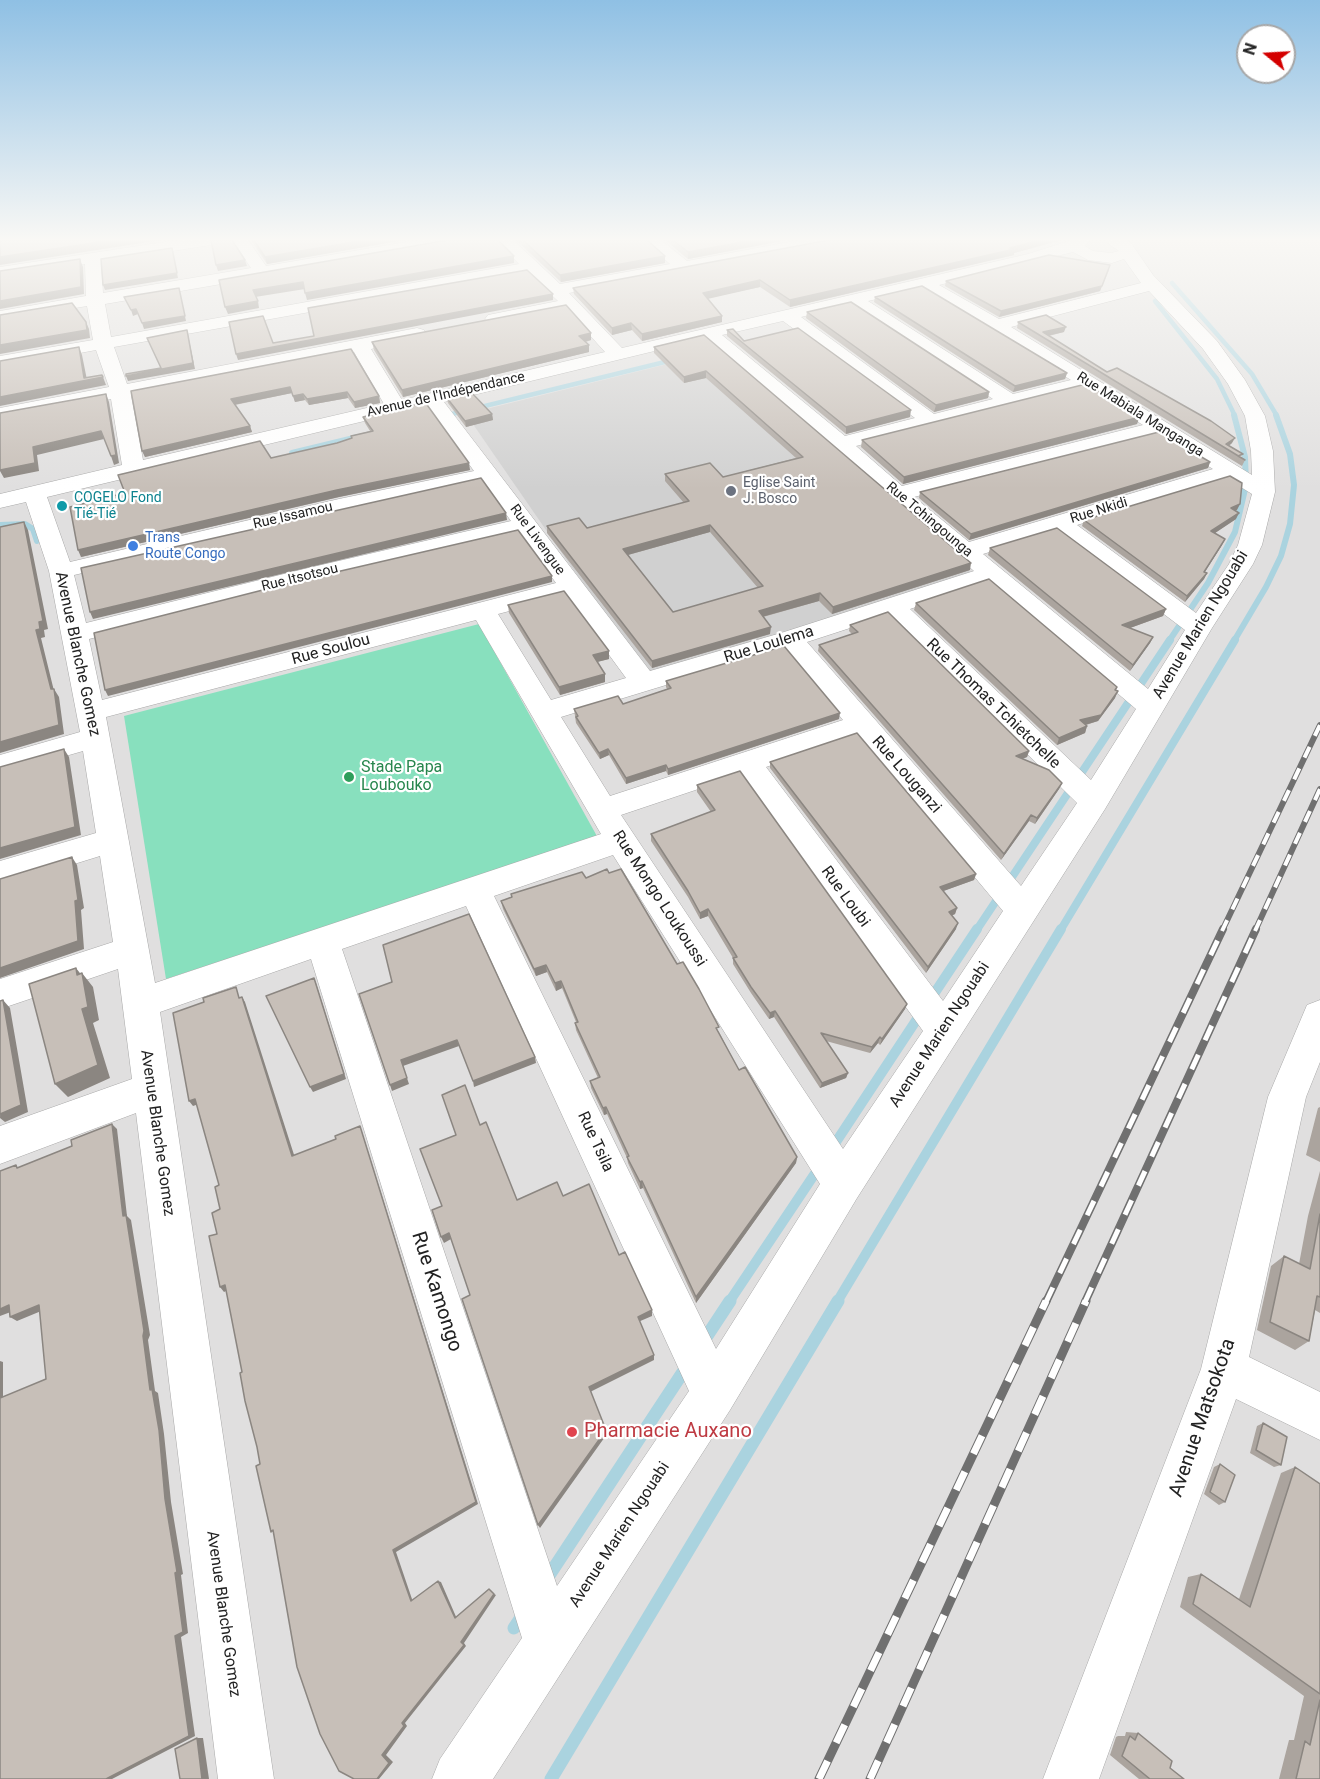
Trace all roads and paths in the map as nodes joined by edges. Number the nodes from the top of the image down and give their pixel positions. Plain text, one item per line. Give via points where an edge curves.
1 (99, 323) edge
2 (220, 323) edge
3 (304, 323) edge
4 (588, 323) edge
5 (748, 323) edge
6 (797, 323) edge
7 (891, 323) edge
8 (993, 323) edge
9 (1000, 323) edge
10 (1190, 323) edge
11 (996, 325) junction
12 (437, 330) edge
13 (708, 333) junction
14 (103, 343) junction
15 (359, 345) junction
16 (322, 352) junction
17 (617, 354) junction
18 (0, 362) edge
19 (1086, 382) junction
20 (120, 391) junction
21 (432, 399) junction
22 (1010, 401) junction
23 (396, 407) junction
24 (0, 414) edge
25 (930, 420) junction
26 (1158, 428) junction
27 (841, 443) junction
28 (134, 468) junction
29 (1231, 471) junction
30 (490, 474) junction
31 (1264, 492) junction
32 (897, 494) junction
33 (17, 497) edge
34 (1059, 524) junction
35 (525, 525) junction
36 (966, 551) junction
37 (61, 571) junction
38 (994, 573) junction
39 (571, 587) junction
40 (893, 607) junction
41 (483, 610) junction
42 (1198, 628) junction
43 (75, 634) junction
44 (790, 639) junction
45 (643, 682) junction
46 (1151, 707) junction
47 (544, 712) junction
48 (861, 724) junction
49 (93, 725) junction
50 (747, 764) junction
51 (0, 765) edge
52 (1094, 801) junction
53 (603, 810) junction
54 (112, 840) junction
55 (620, 840) junction
56 (0, 874) edge
57 (476, 891) junction
58 (1022, 910) junction
59 (322, 941) junction
60 (131, 950) junction
61 (0, 994) edge
62 (141, 1003) junction
63 (1320, 1016) edge
64 (943, 1030) junction
65 (151, 1090) junction
66 (0, 1145) edge
67 (843, 1184) junction
68 (1224, 1369) junction
69 (714, 1394) junction
70 (1320, 1417) edge
71 (550, 1643) junction
72 (246, 1779) edge
73 (460, 1779) edge
74 (1071, 1779) edge

1 - 14 street
2 - 14 street
3 - 16 street
4 - 17 street
5 - 13 street, Avenue de l'Indépendance
6 - 25 street
7 - 22 street
8 - 11 street, Rue Mabiala Manganga
9 - 11 street
10 - 31 street, Avenue Marien Ngouabi via 1238,384 1255,416
11 - 19 street, Rue Mabiala Manganga
12 - 15 street
13 - 17 street, Avenue de l'Indépendance
13 - 27 street, Rue Tchingounga
14 - 18 street
14 - 20 street
15 - 16 street
15 - 23 street
16 - 20 street
17 - 21 street, Avenue de l'Indépendance
19 - 22 street
19 - 26 street, Rue Mabiala Manganga
20 - 24 street
20 - 28 street
21 - 23 street, Avenue de l'Indépendance
21 - 30 street, Rue Livengue
22 - 25 street
23 - 28 street, Avenue de l'Indépendance
25 - 27 street
26 - 29 street, Rue Mabiala Manganga
26 - 32 street
27 - 32 street, Rue Tchingounga
28 - 33 street, Avenue de l'Indépendance
29 - 31 street, Rue Mabiala Manganga
29 - 34 street, Rue Nkidi
30 - 35 street, Rue Livengue
30 - 37 street, Rue Issamou
31 - 42 street, Avenue Marien Ngouabi via 1245,554
32 - 36 street, Rue Tchingounga
33 - 37 street, Avenue Blanche Gomez
34 - 36 street, Rue Nkidi
34 - 42 street
35 - 39 street, Rue Livengue
35 - 43 street, Rue Itsotsou
36 - 38 street, Rue Tchingounga
37 - 43 street, Avenue Blanche Gomez
38 - 40 street, Rue Loulema
38 - 46 street, Rue Tchingounga
39 - 41 street, Rue Soulou
39 - 45 street, Rue Livengue
40 - 44 street, Rue Loulema
40 - 52 street, Rue Thomas Tchietchelle
41 - 47 street, Rue Mongo Loukoussi
41 - 49 street, Rue Soulou
42 - 46 street, Avenue Marien Ngouabi
43 - 49 street, Avenue Blanche Gomez
44 - 45 street, Rue Loulema
44 - 48 street, Rue Louganzi
45 - 47 street, Rue Loulema
46 - 52 street, Avenue Marien Ngouabi
47 - 53 street, Rue Mongo Loukoussi
48 - 50 street
48 - 58 street, Rue Louganzi
49 - 51 street, Rue Soulou
49 - 54 street, Avenue Blanche Gomez
50 - 53 street
50 - 64 street, Rue Loubi
52 - 58 street, Avenue Marien Ngouabi
53 - 55 street, Rue Mongo Loukoussi
54 - 56 street
54 - 60 street, Avenue Blanche Gomez
55 - 57 street
55 - 67 street, Rue Mongo Loukoussi
57 - 59 street
57 - 69 street, Rue Tsila
58 - 64 street, Avenue Marien Ngouabi
59 - 62 street
59 - 71 street, Rue Kamongo
60 - 61 street
60 - 62 street, Avenue Blanche Gomez
62 - 65 street, Avenue Blanche Gomez
63 - 68 street, Avenue Matsokota via 1287,1097
64 - 67 street, Avenue Marien Ngouabi
65 - 66 street
65 - 72 street, Avenue Blanche Gomez
67 - 69 street, Avenue Marien Ngouabi
68 - 70 street
68 - 74 street, Avenue Matsokota
69 - 71 street, Avenue Marien Ngouabi
71 - 73 street, Avenue Marien Ngouabi

